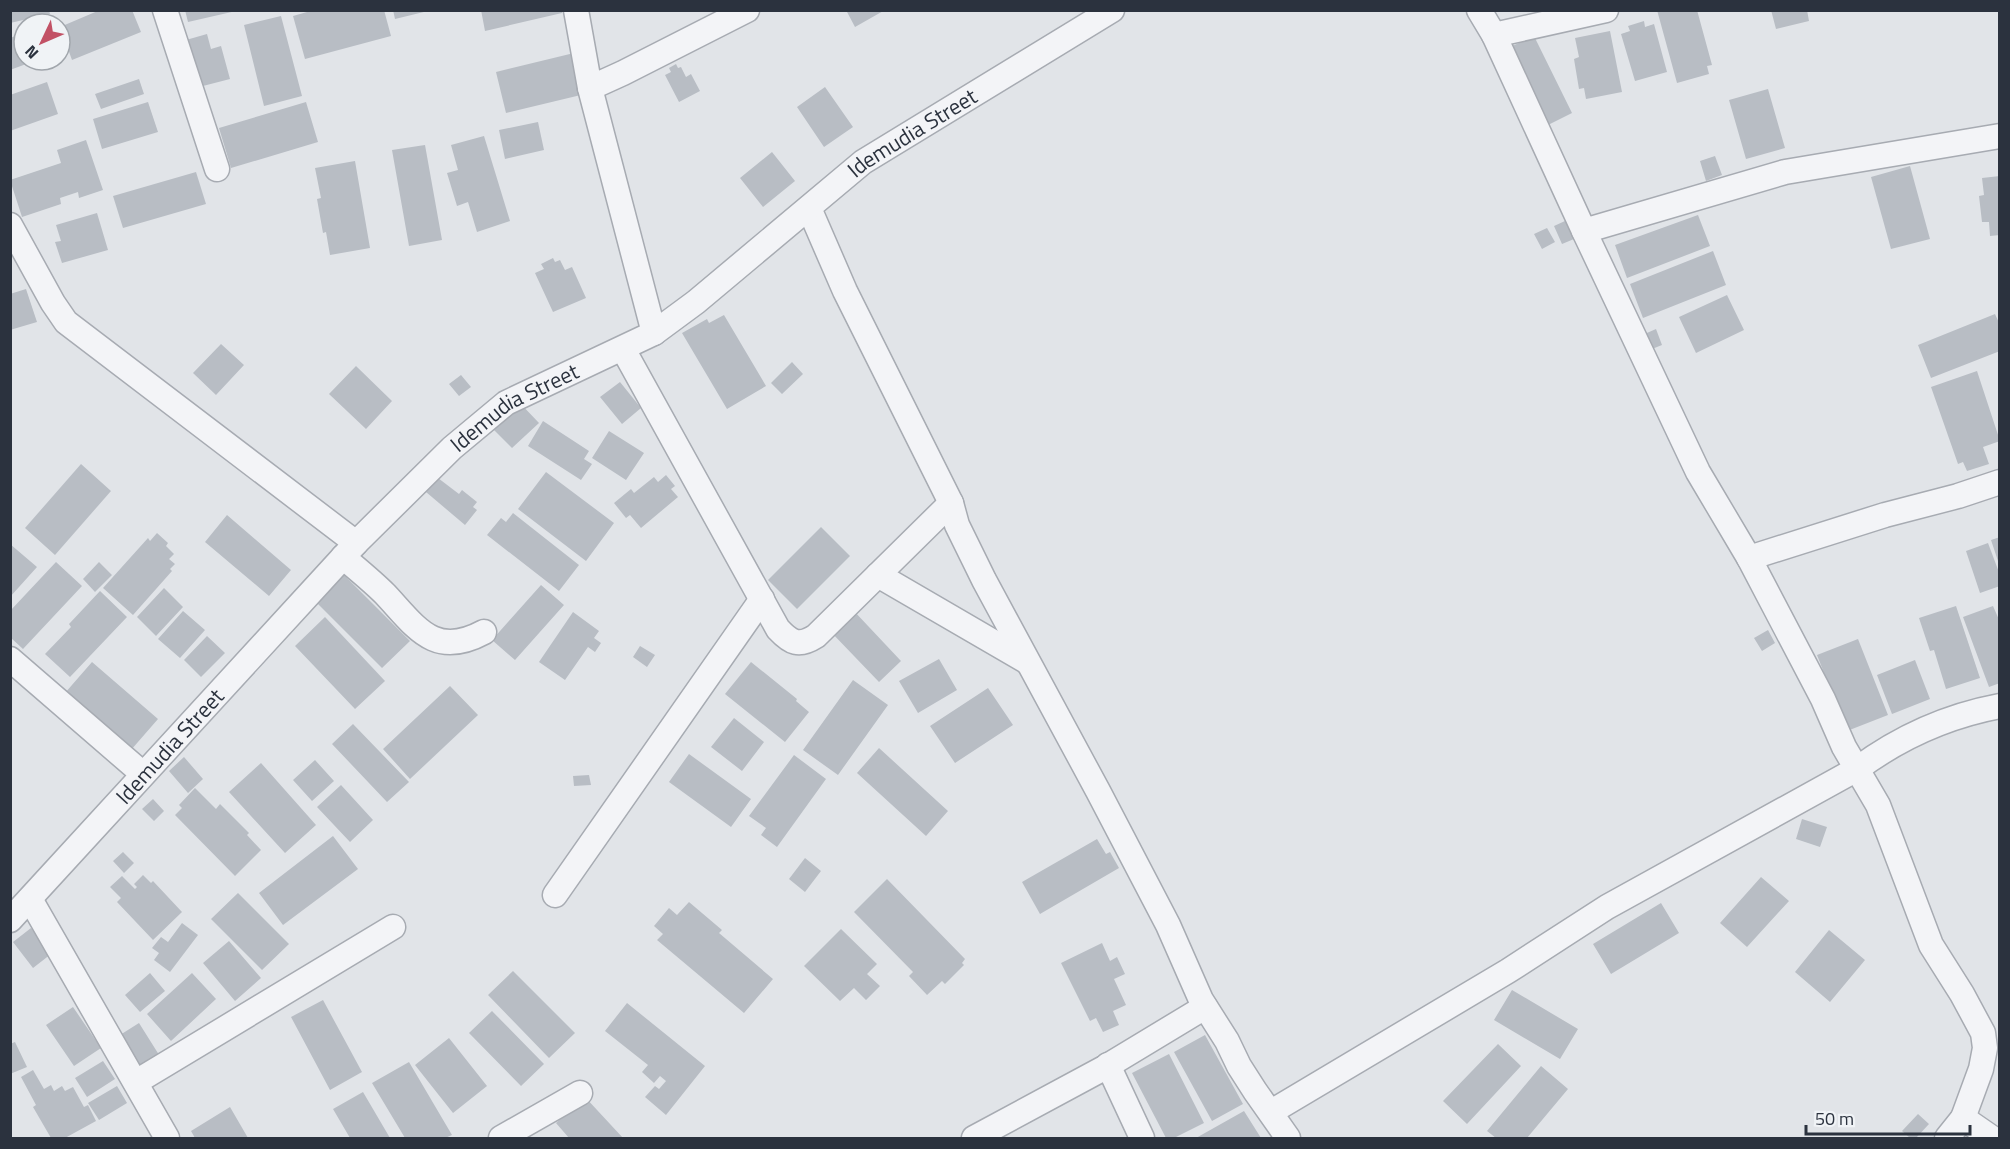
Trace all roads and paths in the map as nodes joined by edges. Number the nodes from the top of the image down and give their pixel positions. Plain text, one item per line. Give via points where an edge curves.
1 (165, 10) edge
2 (576, 10) edge
3 (747, 10) edge
4 (1112, 10) edge
5 (1479, 10) edge
6 (1606, 10) edge
7 (1494, 34) junction
8 (590, 88) junction
9 (2000, 136) edge
10 (217, 169) dead end
11 (808, 208) junction
12 (10, 225) edge
13 (1584, 231) junction
14 (654, 333) junction
15 (623, 349) junction
16 (2000, 482) edge
17 (951, 503) junction
18 (350, 550) junction
19 (1749, 558) junction
20 (878, 575) junction
21 (762, 599) junction
22 (484, 632) dead end
23 (10, 659) edge
24 (1026, 661) junction
25 (2000, 706) edge
26 (1857, 768) junction
27 (143, 774) junction
28 (555, 895) dead end
29 (30, 899) junction
30 (10, 920) edge
31 (393, 927) dead end
32 (1205, 1007) junction
33 (1108, 1065) junction
34 (136, 1082) junction
35 (580, 1093) dead end
36 (1271, 1112) junction
37 (1964, 1118) junction
38 (167, 1138) edge
39 (501, 1138) edge
40 (974, 1138) edge
41 (1142, 1138) edge
42 (1288, 1138) edge
43 (1947, 1138) edge
44 (1992, 1138) edge

1 - 10 street
2 - 8 street
3 - 8 street
4 - 11 street, Idemudia Street via 863,162
5 - 7 street
6 - 7 street
7 - 13 street
8 - 14 street
9 - 13 street via 1785,172
11 - 14 street, Idemudia Street
11 - 17 street
12 - 18 street via 66,322
13 - 19 street via 1698,472
14 - 15 street, Idemudia Street
15 - 18 street, Idemudia Street via 506,403 452,448
15 - 21 street
16 - 19 street
17 - 20 street
17 - 24 street via 957,525
18 - 22 street via 412,625 433,640 469,640
18 - 27 street, Idemudia Street
19 - 26 street
20 - 21 street via 807,642 785,637
20 - 24 street
21 - 28 street
23 - 27 street
24 - 32 street via 1168,925
25 - 26 street via 1968,712 1927,728
26 - 36 street via 1607,907
26 - 37 street via 1878,805 1931,945 1983,1033 1981,1069
27 - 29 street, Idemudia Street
29 - 30 street, Idemudia Street
29 - 34 street
31 - 34 street
32 - 33 street
32 - 36 street
33 - 40 street
33 - 41 street
34 - 38 street
35 - 39 street
36 - 42 street
37 - 43 street
37 - 44 street

